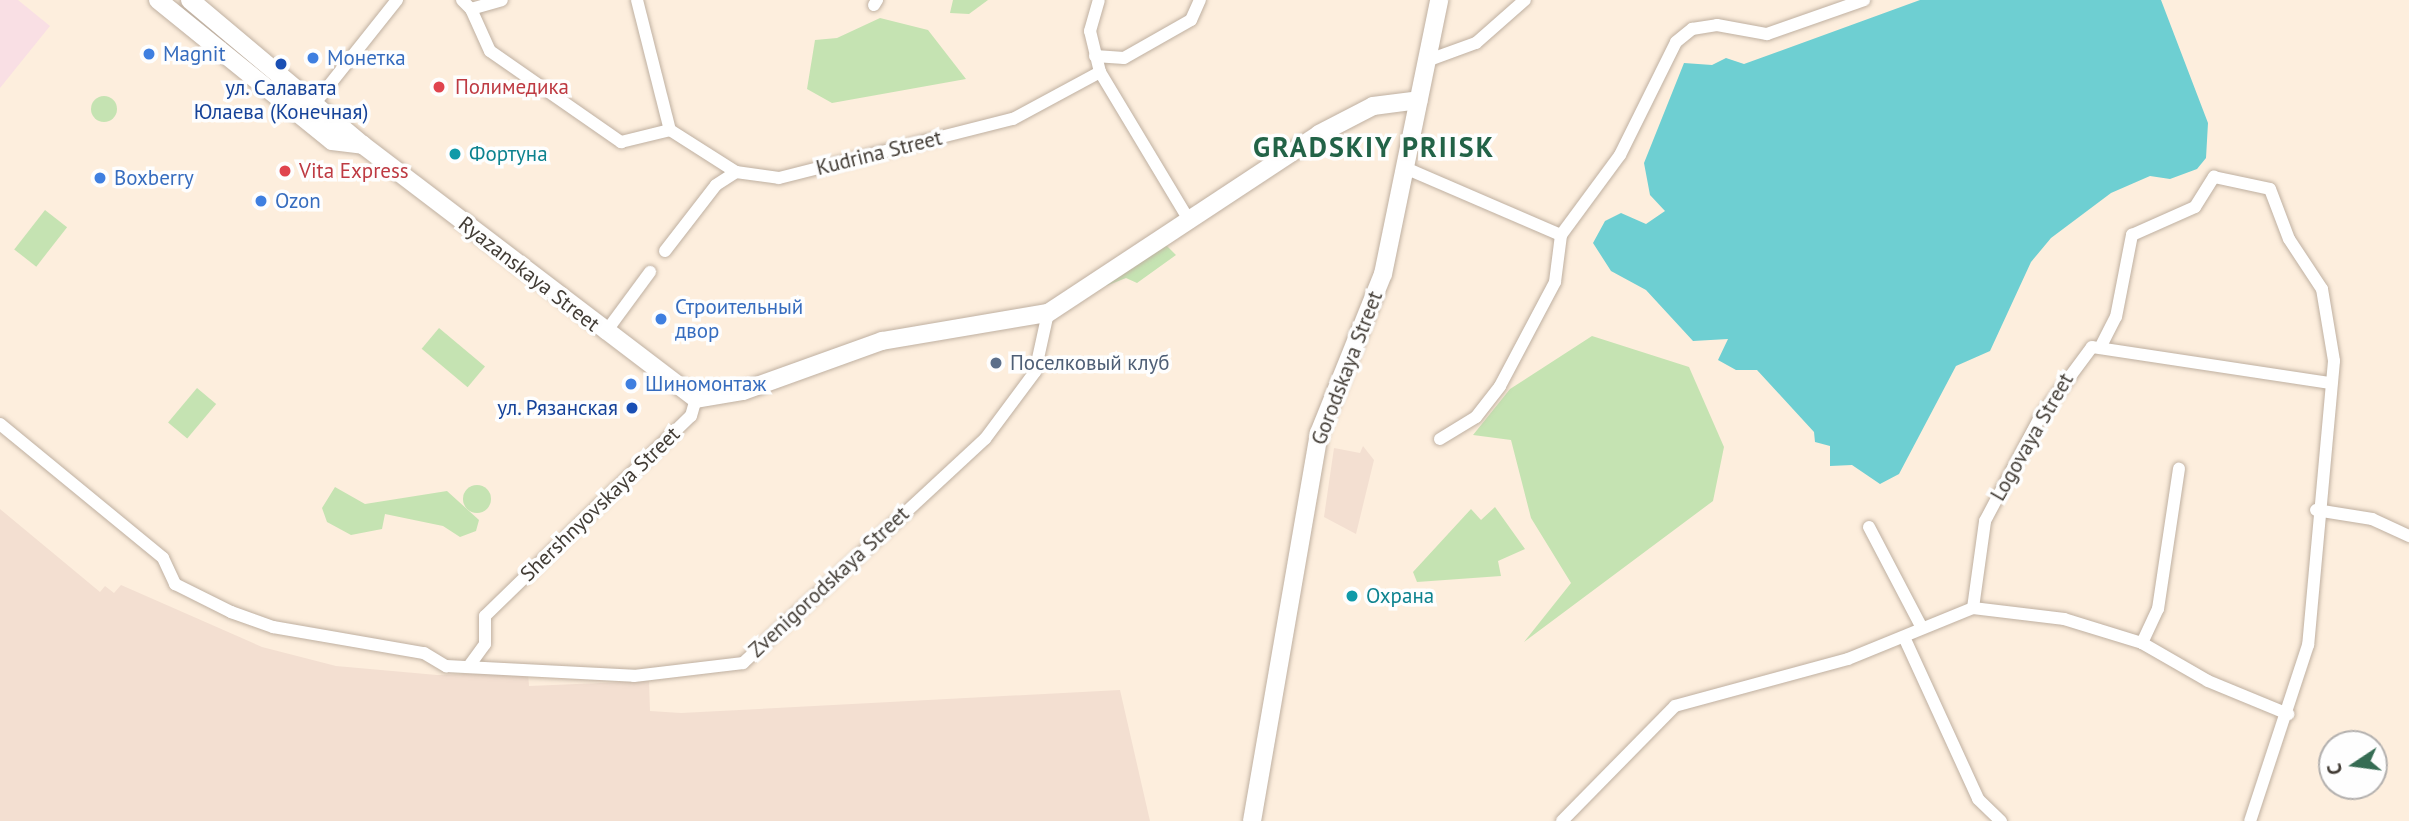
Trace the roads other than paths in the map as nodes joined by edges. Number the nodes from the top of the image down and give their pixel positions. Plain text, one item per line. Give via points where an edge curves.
1 (158, 0) edge
2 (190, 0) edge
3 (397, 0) edge
4 (502, 0) edge
5 (637, 0) edge
6 (1099, 0) edge
7 (1200, 0) edge
8 (1439, 0) edge
9 (1525, 0) edge
10 (1864, 0) edge
11 (466, 4) edge
12 (244, 44) junction
13 (1095, 56) junction
14 (231, 60) junction
15 (1429, 60) junction
16 (1100, 72) junction
17 (1419, 100) junction
18 (315, 103) junction
19 (303, 118) junction
20 (670, 130) junction
21 (363, 145) junction
22 (718, 160) junction
23 (1403, 167) junction
24 (737, 172) junction
25 (716, 185) junction
26 (1190, 222) junction
27 (1561, 235) junction
28 (665, 251) dead end
29 (650, 272) dead end
30 (1048, 313) junction
31 (606, 333) junction
32 (2102, 344) junction
33 (2331, 383) junction
34 (696, 399) junction
35 (0, 424) edge
36 (1440, 439) dead end
37 (2179, 469) dead end
38 (2316, 510) junction
39 (1869, 527) dead end
40 (2409, 536) edge
41 (1973, 608) junction
42 (1921, 626) junction
43 (1904, 637) junction
44 (2143, 643) junction
45 (469, 666) junction
46 (2288, 714) junction
47 (1252, 821) edge
48 (1562, 821) edge
49 (2001, 821) edge
50 (2250, 821) edge

1 - 14 street
2 - 12 street, Ryazanskaya Street
3 - 18 street
4 - 11 street
5 - 20 street
6 - 13 street via 1090,32
7 - 13 street via 1191,20 1124,58
8 - 15 street, Gorodskaya Street
9 - 15 street via 1476,43
10 - 27 street via 1768,34 1717,25 1692,29 1676,42 1620,155
11 - 20 street via 490,51 621,142
12 - 14 street
12 - 18 street, Ryazanskaya Street
13 - 16 street
14 - 19 street
15 - 17 street, Gorodskaya Street
16 - 24 street, Kudrina Street via 1013,119 779,178
16 - 26 street
17 - 23 street, Gorodskaya Street
17 - 26 street via 1362,110
18 - 19 street
18 - 21 street, Ryazanskaya Street
19 - 21 street via 332,141
20 - 22 street
21 - 31 street, Ryazanskaya Street
22 - 24 street
22 - 25 street
23 - 27 street
23 - 47 street, Gorodskaya Street via 1382,274 1319,433
24 - 25 street
25 - 28 street
26 - 30 street
27 - 36 street via 1555,282 1500,386 1476,417
29 - 31 street
30 - 34 street via 882,341 743,391
30 - 45 street, Zvenigorodskaya Street via 1035,372 985,439 743,663 576,678 538,667
31 - 34 street, Ryazanskaya Street
32 - 33 street via 2154,360
32 - 33 street via 2116,317 2132,234 2195,208 2214,177 2270,189 2289,239 2322,289
32 - 41 street, Logovaya Street via 2078,358 1984,521
33 - 38 street
34 - 45 street, Shershnyovskaya Street via 691,416 485,617 485,644
35 - 45 street, Zvenigorodskaya Street via 163,558 176,584 273,627
37 - 44 street via 2158,609
38 - 40 street via 2372,519
38 - 46 street via 2308,645
39 - 42 street
41 - 42 street
41 - 44 street via 2064,619
42 - 43 street
43 - 48 street via 1675,706
43 - 49 street via 1978,799
44 - 46 street via 2208,681
46 - 50 street

